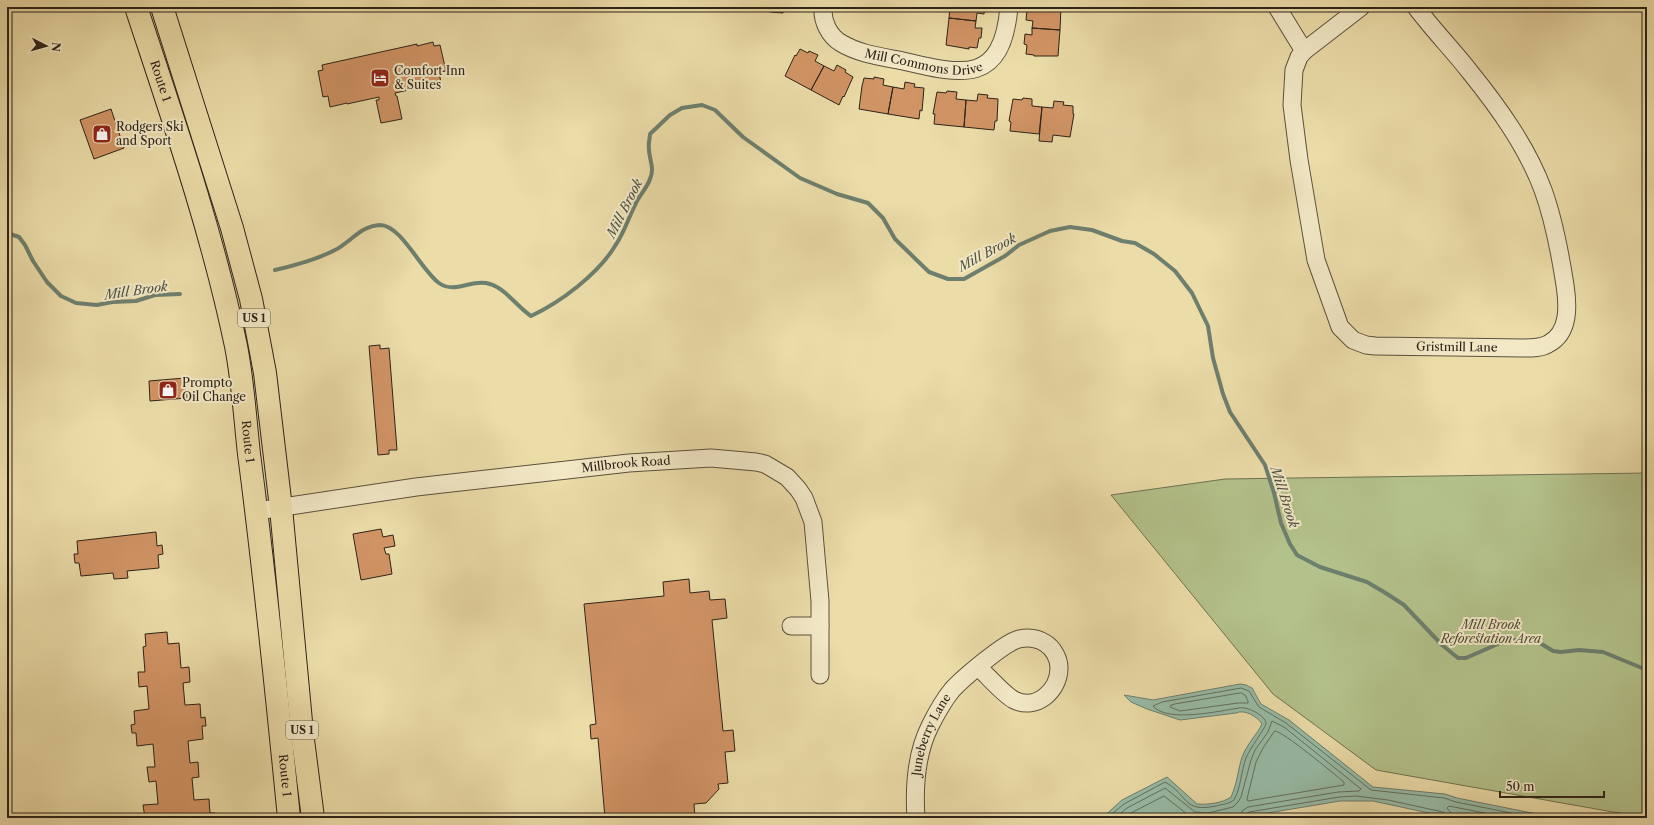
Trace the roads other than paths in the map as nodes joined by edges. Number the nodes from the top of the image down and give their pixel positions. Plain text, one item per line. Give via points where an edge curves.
1 (136, 7) edge
2 (162, 7) edge
3 (175, 7) edge
4 (823, 7) edge
5 (1009, 7) edge
6 (1277, 7) edge
7 (1361, 7) edge
8 (1416, 7) edge
9 (176, 48) junction
10 (1304, 51) junction
11 (280, 508) junction
12 (257, 511) junction
13 (792, 626) dead end
14 (820, 626) junction
15 (978, 667) junction
16 (820, 675) dead end
17 (289, 818) edge
18 (313, 818) edge
19 (916, 818) edge

1 - 12 main road, Route 1 / US 1 via 194,185 226,302 245,398
2 - 9 main road, Route 1 / US 1
3 - 9 main road via 173,19
4 - 5 street, Mill Commons Drive via 828,29 837,40 847,46 865,53 958,72 976,69 996,53 1006,34
6 - 10 street
7 - 10 street, Gristmill Lane
8 - 10 street, Gristmill Lane via 1470,72 1508,124 1526,154 1543,191 1556,242 1567,305 1564,324 1557,337 1548,345 1460,349 1375,346 1353,340 1340,328 1316,260 1299,160 1292,89 1294,70
9 - 11 main road, Route 1 / US 1 via 232,228 251,299 265,373
11 - 12 street, Millbrook Road
11 - 14 street, Millbrook Road via 431,485 629,463 712,458 756,462 773,467 787,477 798,489 810,510 817,556
11 - 18 main road, Route 1 / US 1
12 - 17 main road, Route 1 / US 1
13 - 14 street
14 - 16 street, Millbrook Road
15 - 15 street, Juneberry Lane via 1011,698 1024,702 1035,702 1049,694 1059,673 1058,660 1052,650 1045,643 1029,638 1014,641
15 - 19 street, Juneberry Lane via 952,691 929,728 918,770 915,791

